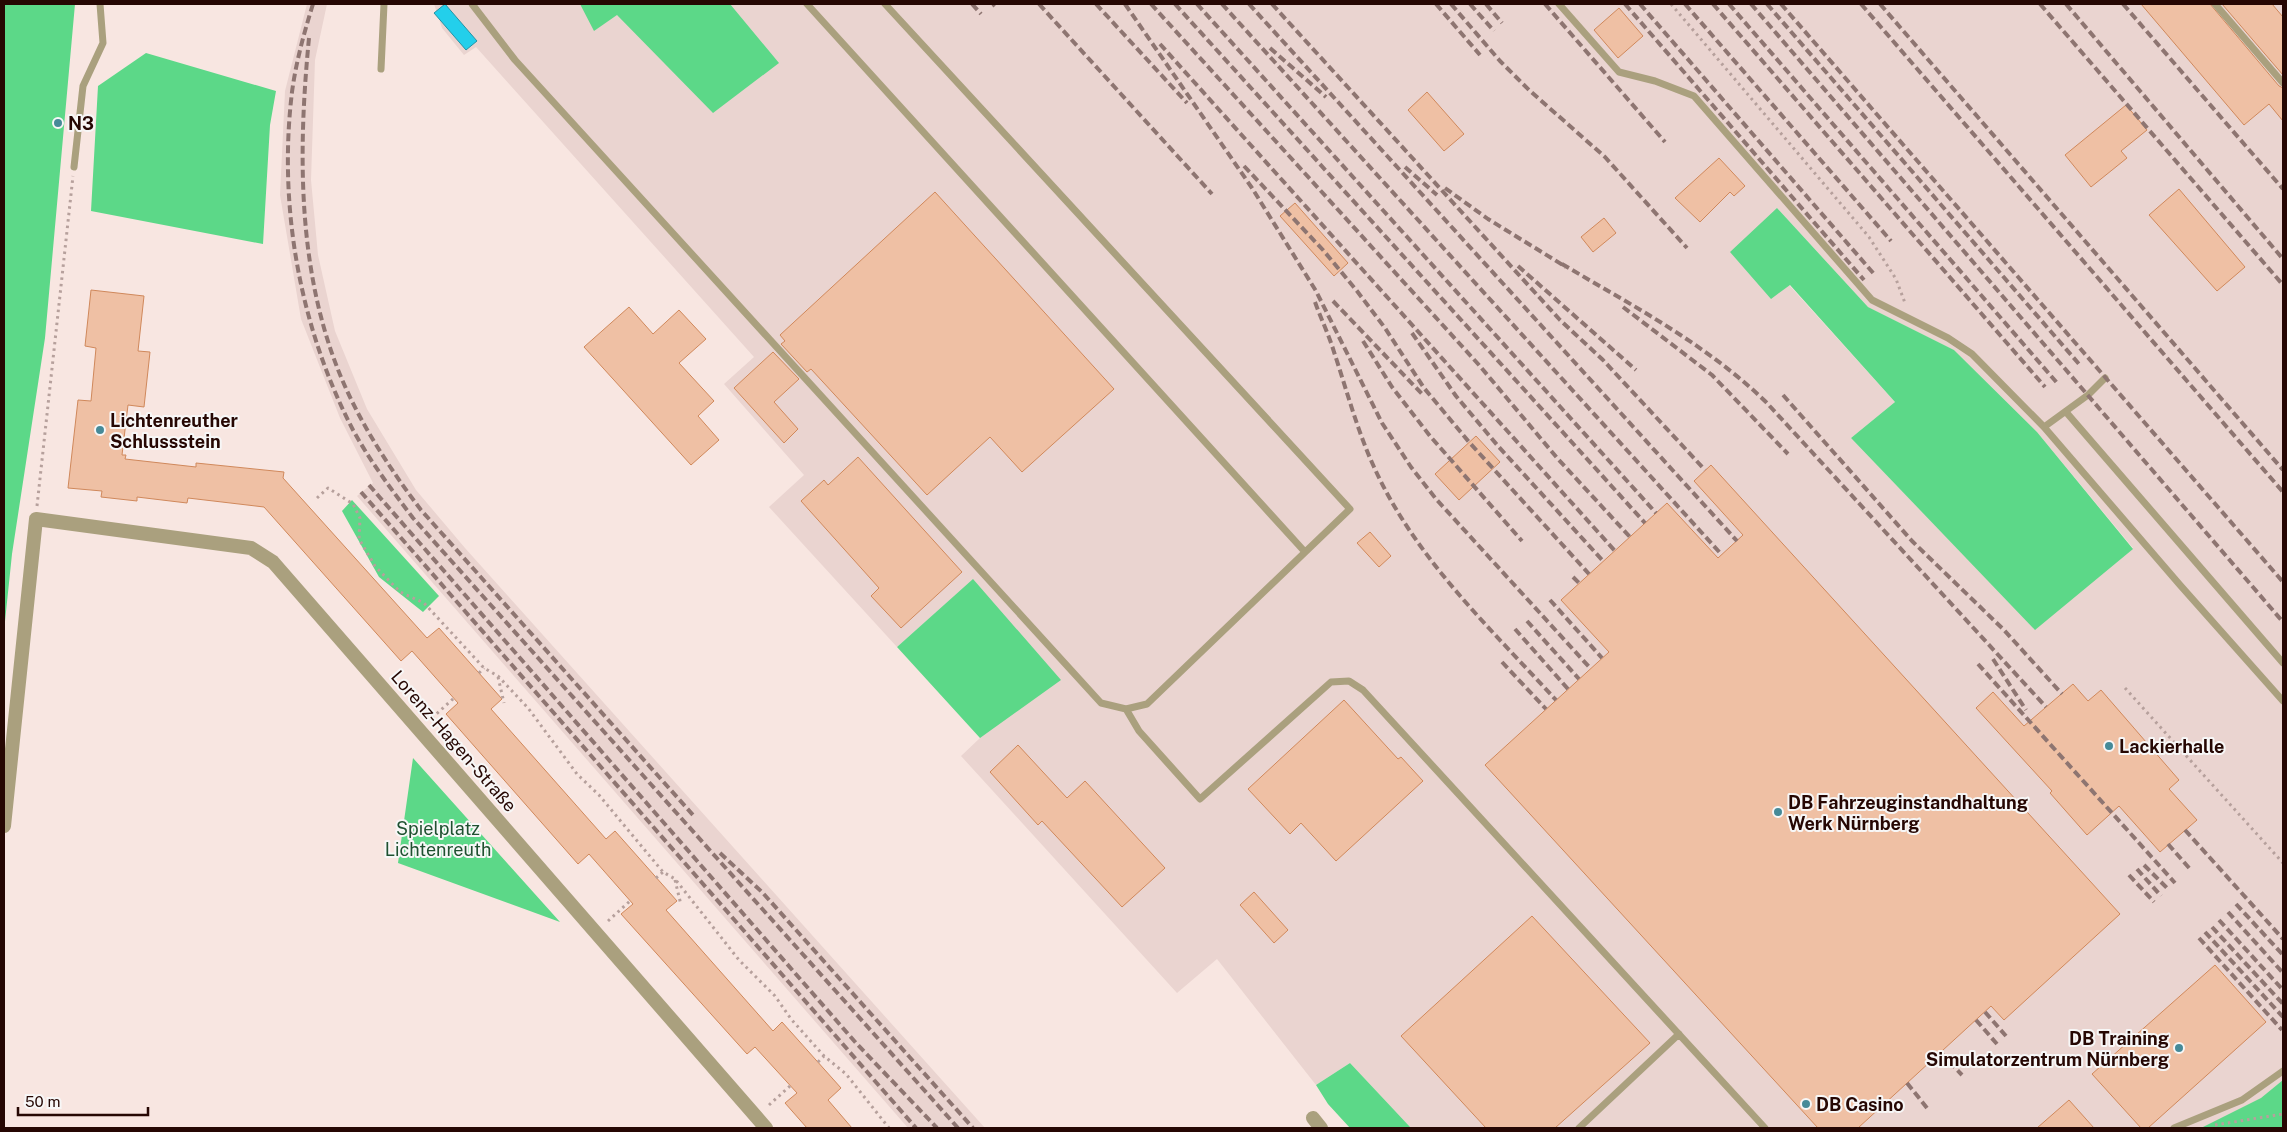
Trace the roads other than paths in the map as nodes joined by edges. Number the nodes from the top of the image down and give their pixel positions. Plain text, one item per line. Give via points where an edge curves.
1 (100, 4) edge
2 (384, 4) edge
3 (472, 4) edge
4 (807, 4) edge
5 (885, 4) edge
6 (1559, 4) edge
7 (2216, 4) edge
8 (381, 69) dead end
9 (2283, 83) edge
10 (74, 167) road end
11 (2105, 378) dead end
12 (2066, 412) junction
13 (2044, 426) junction
14 (1305, 552) junction
15 (2283, 663) edge
16 (2283, 701) edge
17 (1126, 709) junction
18 (4, 826) edge
19 (1679, 1034) junction
20 (2283, 1071) edge
21 (766, 1128) edge
22 (1579, 1128) edge
23 (1765, 1128) edge
24 (2174, 1128) edge

1 - 10 lane via 104,43 83,86
2 - 8 lane
3 - 17 lane via 515,60 1101,703
4 - 14 lane
5 - 14 lane via 1350,509
6 - 13 lane via 1618,72 1655,81 1694,96 1872,300 1948,338 1972,354
7 - 9 lane
11 - 12 lane
12 - 13 lane
12 - 15 lane
13 - 16 lane
14 - 17 lane via 1147,704
17 - 19 lane via 1139,731 1200,799 1332,682 1349,681 1363,690
18 - 21 street, Lorenz-Hagen-Straße via 36,519 251,548 273,562
19 - 22 lane
19 - 23 lane
20 - 24 lane via 2242,1100

